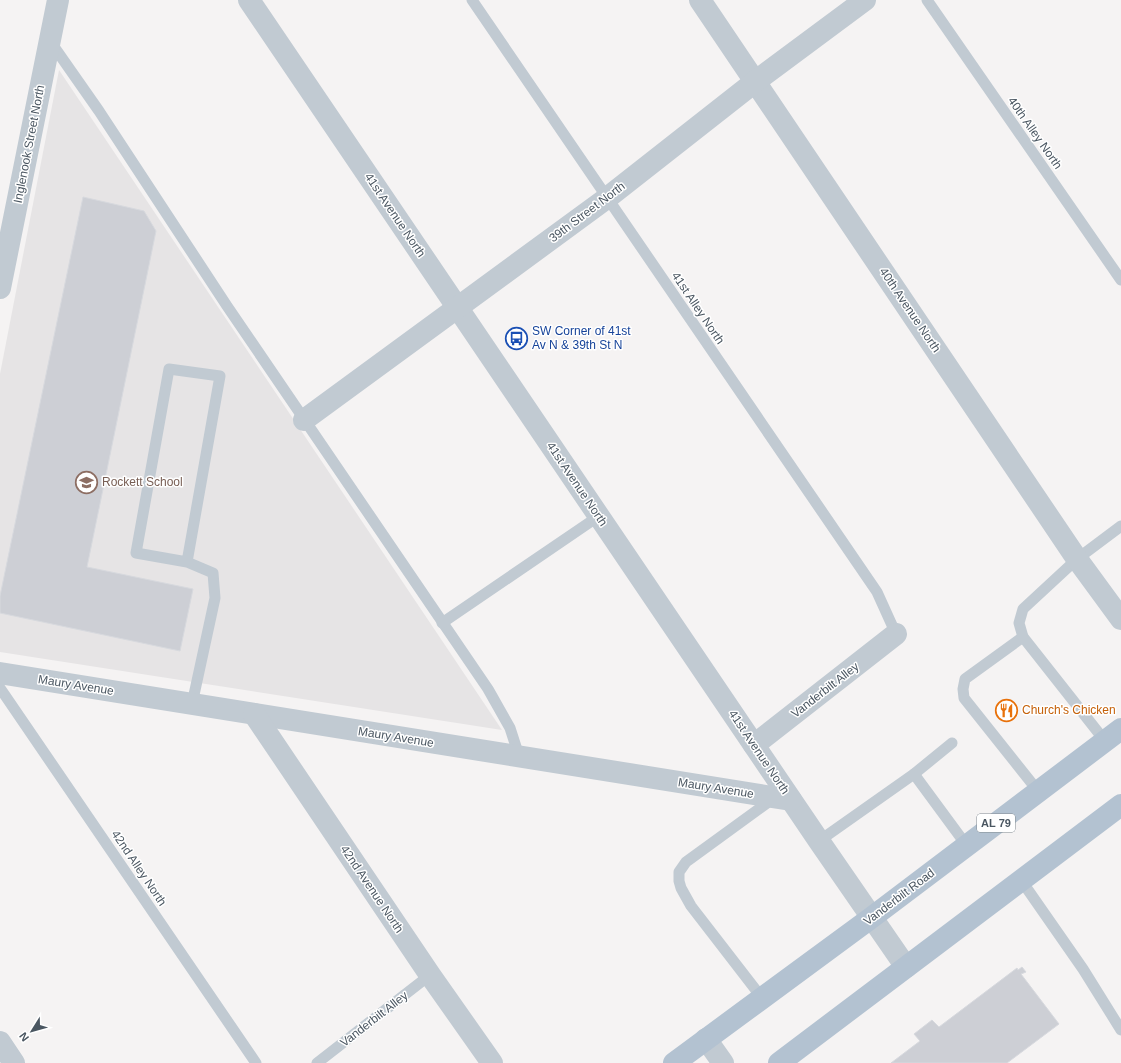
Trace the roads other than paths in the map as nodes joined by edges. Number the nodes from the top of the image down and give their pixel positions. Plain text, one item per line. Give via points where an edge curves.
1 (58, 0) edge
2 (249, 0) edge
3 (472, 0) edge
4 (700, 0) edge
5 (865, 0) edge
6 (927, 0) edge
7 (49, 41) junction
8 (756, 81) junction
9 (607, 198) junction
10 (1121, 280) edge
11 (0, 288) edge
12 (458, 308) junction
13 (304, 420) junction
14 (599, 516) junction
15 (1121, 526) edge
16 (1077, 559) junction
17 (187, 562) junction
18 (1121, 619) edge
19 (442, 623) junction
20 (896, 634) joint
21 (1023, 637) junction
22 (0, 673) edge
23 (0, 688) edge
24 (192, 704) junction
25 (254, 714) junction
26 (1113, 735) edge
27 (952, 743) dead end
28 (754, 746) junction
29 (519, 756) junction
30 (914, 774) junction
31 (1038, 791) junction
32 (783, 799) junction
33 (1121, 805) edge
34 (819, 841) junction
35 (967, 846) junction
36 (1021, 880) junction
37 (872, 918) junction
38 (906, 967) junction
39 (430, 975) junction
40 (762, 998) junction
41 (1121, 1030) edge
42 (706, 1039) junction
43 (0, 1042) edge
44 (14, 1063) edge
45 (256, 1063) edge
46 (317, 1063) edge
47 (492, 1063) edge
48 (674, 1063) edge
49 (723, 1063) edge
50 (779, 1063) edge

1 - 7 street, Inglenook Street North
2 - 12 street, 41st Avenue North
3 - 9 lane, 41st Alley North
4 - 8 street, 40th Avenue North
5 - 8 street, 39th Street North
6 - 10 lane, 40th Alley North
7 - 11 street, Inglenook Street North
7 - 13 lane
8 - 9 street, 39th Street North
8 - 16 street, 40th Avenue North
9 - 12 street, 39th Street North
9 - 20 lane, 41st Alley North via 877,592
12 - 13 street, 39th Street North
12 - 14 street, 41st Avenue North
13 - 19 lane
14 - 19 lane
14 - 28 street, 41st Avenue North
15 - 16 lane
16 - 18 street, 40th Avenue North
16 - 21 lane via 1023,609 1019,623
17 - 17 lane via 136,553 169,369 220,376
17 - 24 lane via 213,572 214,598
19 - 29 lane via 488,689 510,728
20 - 28 street, Vanderbilt Alley
21 - 26 lane
21 - 31 lane via 965,679 962,689 964,698
22 - 24 street, Maury Avenue
23 - 45 lane, 42nd Alley North
24 - 25 street, Maury Avenue
25 - 29 street, Maury Avenue
25 - 39 street, 42nd Avenue North
26 - 31 main road, Vanderbilt Road / AL 79
27 - 30 lane
28 - 32 street, 41st Avenue North
29 - 32 street, Maury Avenue
30 - 34 lane
30 - 35 lane
31 - 35 main road, Vanderbilt Road / AL 79
32 - 34 street, 41st Avenue North
32 - 40 lane via 686,862 679,872 681,888 691,906
33 - 36 main road
34 - 37 street, 41st Avenue North
35 - 37 main road, Vanderbilt Road / AL 79
36 - 38 main road
36 - 41 lane via 1083,969
37 - 38 street, 41st Avenue North
37 - 40 main road, Vanderbilt Road / AL 79
38 - 50 main road
39 - 46 lane, Vanderbilt Alley
39 - 47 street, 42nd Avenue North
40 - 42 main road, Vanderbilt Road / AL 79
42 - 48 main road, Vanderbilt Road / AL 79
42 - 49 street
43 - 44 street

